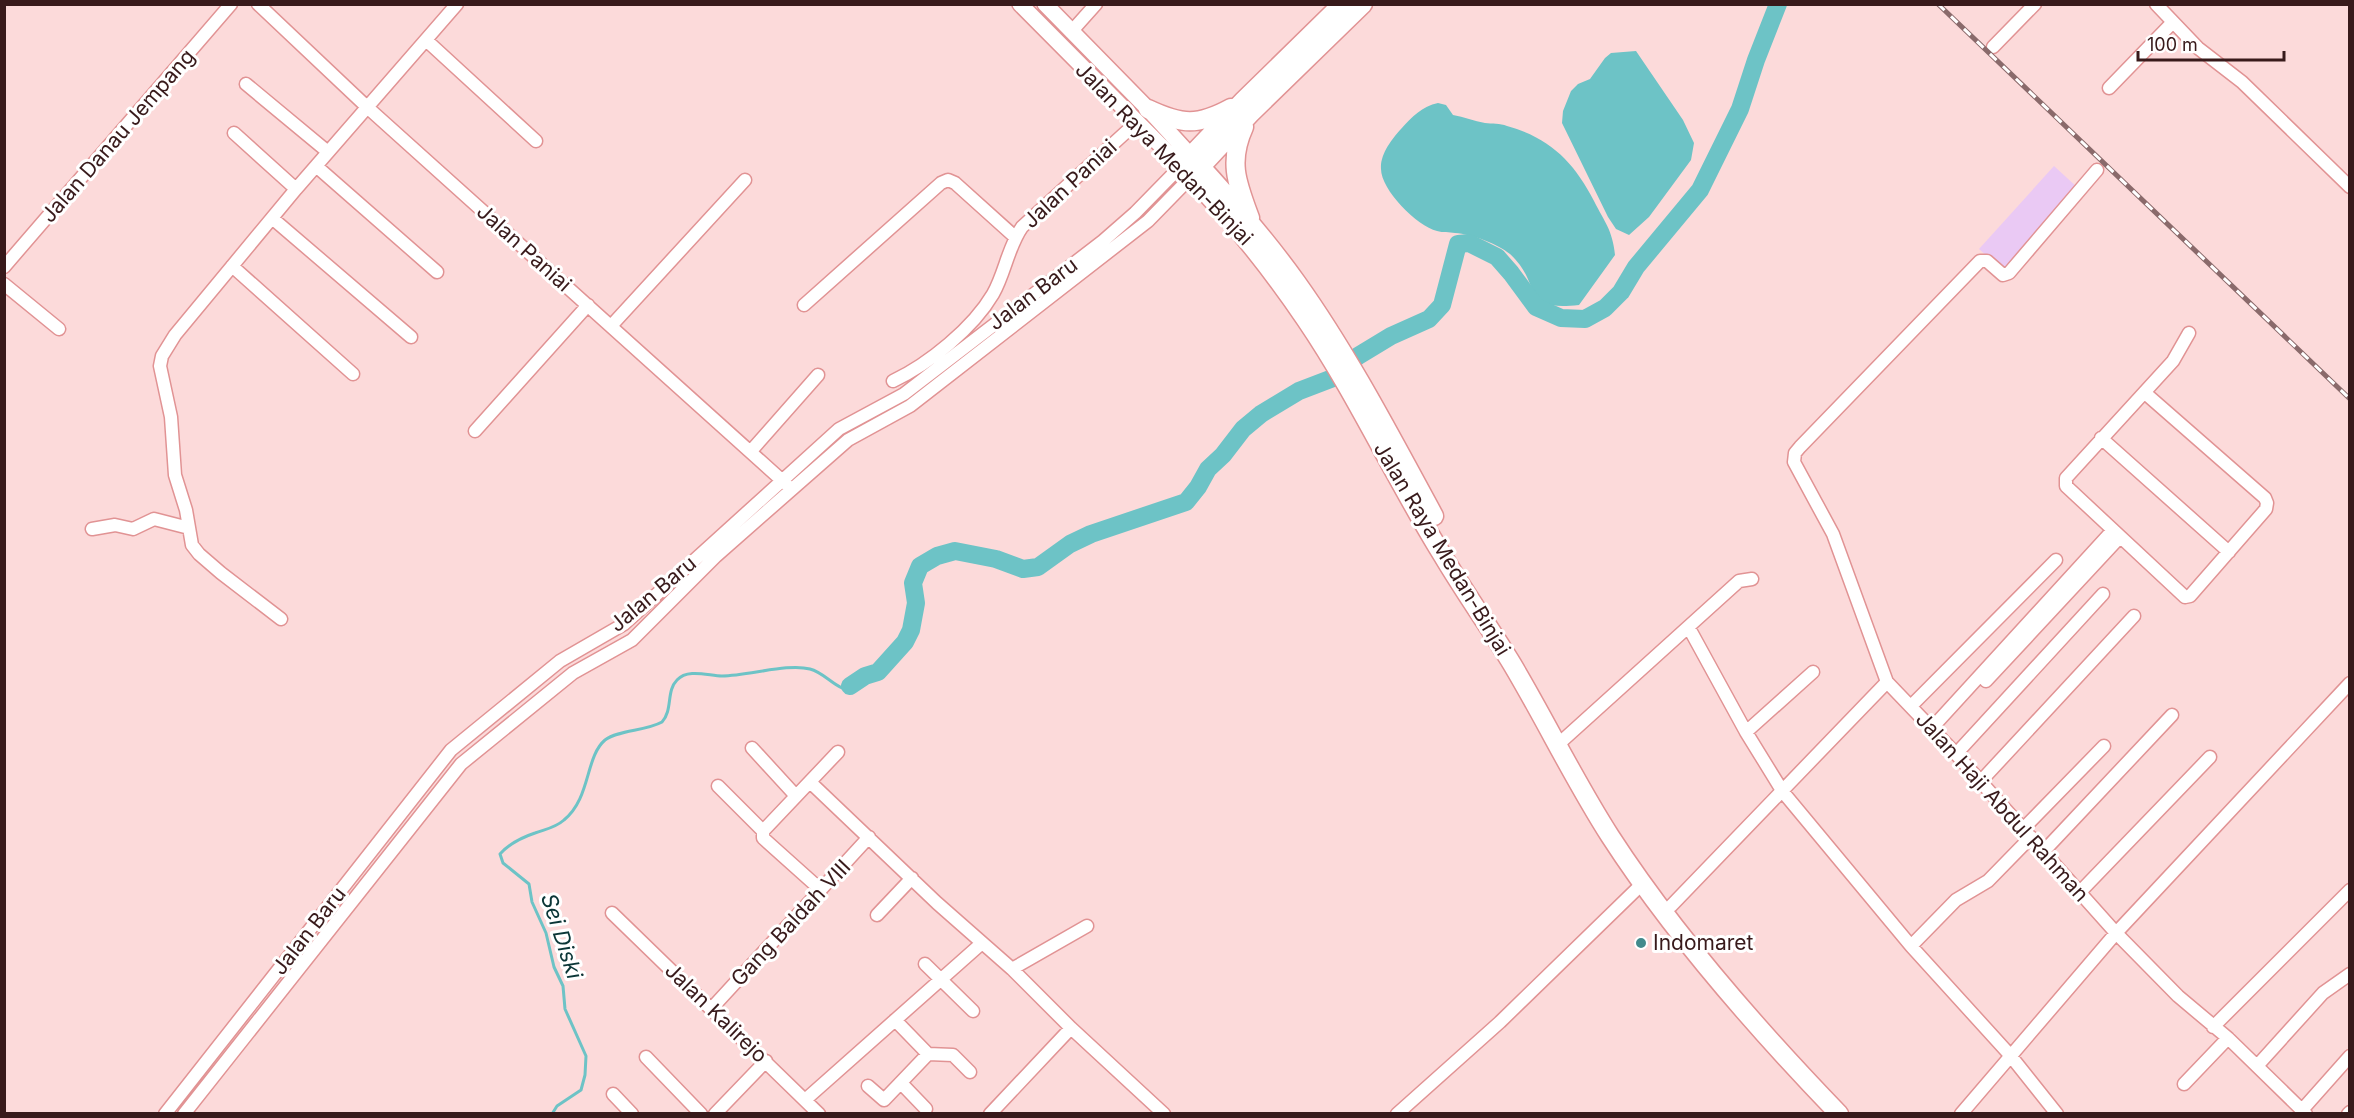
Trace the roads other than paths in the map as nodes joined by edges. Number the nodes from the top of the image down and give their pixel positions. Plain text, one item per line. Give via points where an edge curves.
1 (231, 4) edge
2 (258, 4) edge
3 (457, 4) edge
4 (1020, 4) edge
5 (1045, 4) edge
6 (1096, 4) edge
7 (1342, 4) edge
8 (1363, 4) edge
9 (2035, 4) edge
10 (2156, 4) edge
11 (2173, 22) junction
12 (1071, 32) junction
13 (426, 40) junction
14 (1992, 47) dead end
15 (246, 84) dead end
16 (2109, 88) dead end
17 (367, 107) junction
18 (1247, 108) junction
19 (1142, 116) junction
20 (234, 134) dead end
21 (536, 141) dead end
22 (328, 152) junction
23 (316, 166) junction
24 (1191, 167) junction
25 (2097, 170) dead end
26 (745, 180) dead end
27 (2349, 187) edge
28 (296, 189) junction
29 (272, 218) junction
30 (1255, 231) junction
31 (1016, 237) junction
32 (232, 266) junction
33 (4, 267) edge
34 (437, 272) dead end
35 (4, 284) edge
36 (804, 304) dead end
37 (588, 305) junction
38 (611, 326) junction
39 (59, 330) dead end
40 (2189, 333) dead end
41 (411, 337) dead end
42 (1327, 342) junction
43 (943, 356) junction
44 (956, 371) junction
45 (353, 374) dead end
46 (818, 375) dead end
47 (894, 381) dead end
48 (2145, 393) junction
49 (1370, 413) junction
50 (475, 430) dead end
51 (2101, 438) junction
52 (751, 451) junction
53 (782, 480) junction
54 (792, 489) junction
55 (189, 526) junction
56 (92, 529) dead end
57 (2116, 534) junction
58 (2229, 552) junction
59 (2056, 560) dead end
60 (1752, 579) dead end
61 (2103, 594) dead end
62 (2134, 616) dead end
63 (281, 619) dead end
64 (1689, 628) junction
65 (1813, 672) dead end
66 (1887, 682) junction
67 (2349, 685) edge
68 (1911, 706) junction
69 (2172, 715) dead end
70 (1934, 731) junction
71 (1746, 732) junction
72 (1563, 740) junction
73 (2104, 746) dead end
74 (752, 748) dead end
75 (838, 752) dead end
76 (1956, 754) junction
77 (2210, 757) dead end
78 (810, 782) junction
79 (1981, 782) junction
80 (718, 786) dead end
81 (1783, 792) junction
82 (796, 796) junction
83 (763, 831) junction
84 (2027, 833) junction
85 (869, 837) junction
86 (2044, 851) junction
87 (912, 878) junction
88 (1643, 883) junction
89 (2349, 890) edge
90 (821, 891) junction
91 (2080, 892) junction
92 (1671, 906) junction
93 (612, 913) dead end
94 (877, 915) dead end
95 (1680, 924) junction
96 (1087, 926) dead end
97 (2116, 933) junction
98 (982, 943) junction
99 (1911, 946) junction
100 (925, 964) dead end
101 (1012, 969) junction
102 (2349, 974) edge
103 (941, 979) junction
104 (712, 1008) junction
105 (973, 1011) dead end
106 (895, 1020) junction
107 (2213, 1026) junction
108 (1071, 1028) junction
109 (2228, 1038) junction
110 (928, 1054) junction
111 (2010, 1055) junction
112 (2349, 1056) edge
113 (646, 1058) dead end
114 (766, 1061) junction
115 (2257, 1066) junction
116 (970, 1072) dead end
117 (901, 1083) junction
118 (2184, 1084) dead end
119 (868, 1086) dead end
120 (613, 1094) dead end
121 (805, 1100) junction
122 (926, 1109) dead end
123 (2304, 1112) edge
124 (165, 1113) edge
125 (184, 1113) edge
126 (632, 1113) edge
127 (701, 1113) edge
128 (715, 1113) edge
129 (819, 1113) edge
130 (990, 1113) edge
131 (1164, 1113) edge
132 (1397, 1113) edge
133 (1839, 1113) edge
134 (1851, 1113) edge
135 (1961, 1113) edge
136 (2057, 1113) edge

1 - 33 street, Jalan Danau Jempang
2 - 17 street, Jalan Paniai
3 - 13 street
4 - 19 main road, Jalan Raya Medan-Binjai
5 - 12 main road, Jalan Raya Medan-Binjai
6 - 12 street
7 - 18 highway
8 - 18 highway
9 - 14 street
10 - 11 street
11 - 16 street
11 - 27 street via 2198,48 2242,82
12 - 19 main road, Jalan Raya Medan-Binjai
13 - 17 street
13 - 21 street
15 - 22 street
17 - 22 street
17 - 37 street, Jalan Paniai
18 - 19 highway via 1198,122
18 - 24 highway
18 - 30 highway via 1235,168
19 - 24 main road, Jalan Raya Medan-Binjai
19 - 31 street, Jalan Paniai via 1022,227
20 - 28 street
22 - 23 street
23 - 28 street
23 - 34 street
24 - 30 highway, Jalan Raya Medan-Binjai
24 - 42 highway, Jalan Raya Medan-Binjai
24 - 43 street, Jalan Baru via 1102,241
24 - 44 street, Jalan Baru via 1148,221
25 - 66 street via 2009,273 2003,275 1987,261 1980,261 1795,453 1795,466 1823,512 1843,558
26 - 38 street
28 - 29 street
29 - 32 street
29 - 41 street
30 - 42 highway, Jalan Raya Medan-Binjai via 1297,283
31 - 36 street via 948,180
31 - 43 street, Jalan Paniai via 993,294
32 - 45 street
32 - 55 street via 175,335 160,366 171,417 175,475
35 - 39 street
37 - 38 street, Jalan Paniai
37 - 50 street
38 - 52 street, Jalan Paniai
40 - 48 street via 2173,361
42 - 49 highway, Jalan Raya Medan-Binjai
43 - 44 street
43 - 47 street, Jalan Paniai
43 - 53 street, Jalan Baru via 904,394 839,429
44 - 54 street, Jalan Baru via 910,406 848,440
46 - 52 street
48 - 51 street
48 - 58 street via 2265,498 2265,509
49 - 72 highway, Jalan Raya Medan-Binjai
49 - 88 highway, Jalan Raya Medan-Binjai via 1443,557 1513,666 1581,789
51 - 57 street via 2066,478 2066,486
51 - 58 street
52 - 53 street, Jalan Paniai
53 - 54 street, Jalan Paniai
53 - 124 street, Jalan Baru via 624,624 560,661 451,750
54 - 125 street, Jalan Baru via 716,556 632,640 573,673 461,764
55 - 56 street via 154,519 133,529 115,525
55 - 63 street via 195,550
57 - 58 street via 2185,597 2193,595
57 - 70 street
59 - 68 street
60 - 64 street via 1739,581
61 - 76 street
62 - 79 street
64 - 71 street
64 - 72 street
65 - 71 street
66 - 68 street, Jalan Haji Abdul Rahman
66 - 81 street
67 - 97 street
68 - 70 street, Jalan Haji Abdul Rahman
69 - 86 street
70 - 76 street, Jalan Haji Abdul Rahman
71 - 81 street
72 - 92 highway, Jalan Raya Medan-Binjai via 1617,832
73 - 84 street
74 - 82 street
75 - 78 street
76 - 79 street, Jalan Haji Abdul Rahman
77 - 91 street
78 - 82 street
78 - 85 street
79 - 84 street, Jalan Haji Abdul Rahman
80 - 83 street
81 - 92 street
81 - 99 street
82 - 83 street
83 - 90 street via 763,838
84 - 86 street, Jalan Haji Abdul Rahman
84 - 99 street via 1988,881 1956,900
85 - 87 street
85 - 90 street, Gang Baldah VIII
86 - 91 street, Jalan Haji Abdul Rahman
87 - 94 street
87 - 98 street
88 - 95 highway, Jalan Raya Medan-Binjai
88 - 132 street via 1500,1022
89 - 107 street
90 - 104 street, Gang Baldah VIII
91 - 97 street, Jalan Haji Abdul Rahman
92 - 95 highway, Jalan Raya Medan-Binjai
93 - 104 street, Jalan Kalirejo
95 - 133 highway, Jalan Raya Medan-Binjai via 1765,1034
95 - 134 highway, Jalan Raya Medan-Binjai
96 - 101 street
97 - 107 street, Jalan Haji Abdul Rahman
97 - 111 street
98 - 101 street
98 - 103 street
99 - 111 street
100 - 103 street
101 - 108 street
102 - 115 street via 2323,993
103 - 105 street
103 - 106 street
104 - 114 street, Jalan Kalirejo
106 - 110 street
106 - 121 street
107 - 109 street, Jalan Haji Abdul Rahman
108 - 130 street
108 - 131 street
109 - 115 street, Jalan Haji Abdul Rahman
109 - 118 street
110 - 116 street via 952,1055
110 - 117 street
111 - 135 street
111 - 136 street
112 - 123 street
113 - 127 street
114 - 121 street, Jalan Kalirejo
114 - 128 street
115 - 123 street, Jalan Haji Abdul Rahman
117 - 119 street via 884,1101
117 - 122 street
120 - 126 street
121 - 129 street, Jalan Kalirejo

